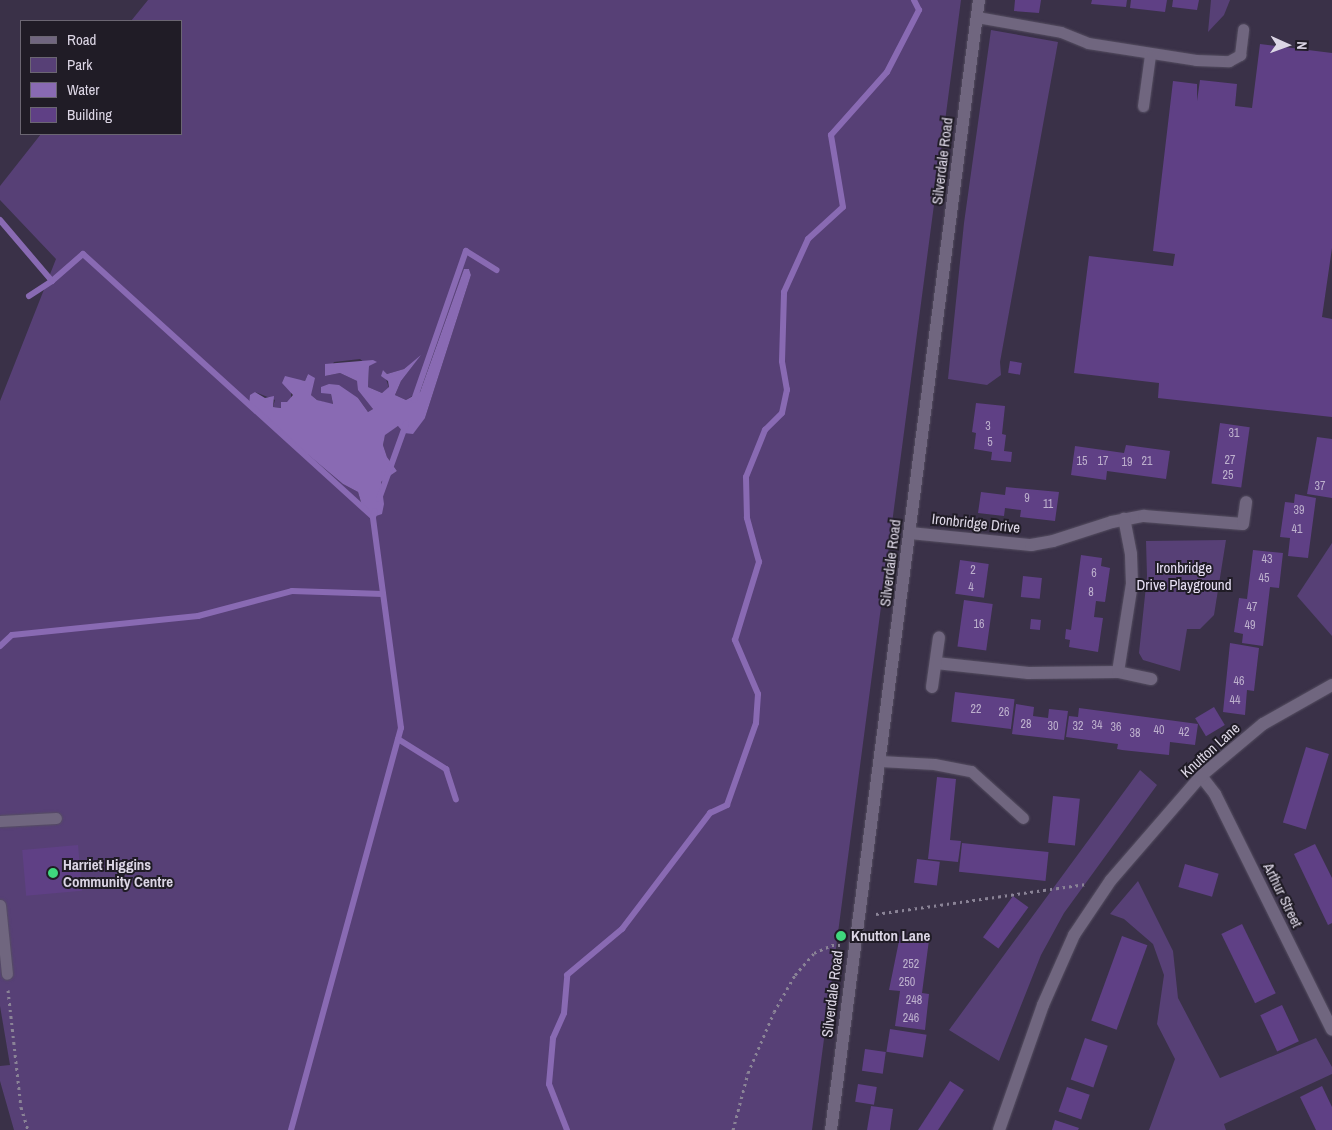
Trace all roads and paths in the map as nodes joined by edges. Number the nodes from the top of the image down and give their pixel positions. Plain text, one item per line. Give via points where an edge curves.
1 (979, 0) edge
2 (977, 17) junction
3 (1244, 28) dead end
4 (1150, 55) junction
5 (1143, 106) dead end
6 (1246, 502) dead end
7 (1124, 519) junction
8 (910, 533) junction
9 (939, 637) dead end
10 (936, 663) junction
11 (1118, 672) junction
12 (1151, 679) dead end
13 (1332, 685) edge
14 (932, 687) dead end
15 (880, 761) junction
16 (1201, 776) junction
17 (56, 818) dead end
18 (1023, 818) dead end
19 (0, 821) edge
20 (1111, 880) junction
21 (0, 905) edge
22 (858, 911) junction
23 (854, 946) junction
24 (7, 974) joint
25 (1332, 1030) edge
26 (28, 1130) edge
27 (733, 1130) edge
28 (831, 1130) edge
29 (999, 1130) edge

1 - 2 main road, Silverdale Road
2 - 4 lane via 1061,32 1088,43
2 - 8 main road, Silverdale Road
3 - 4 lane via 1240,55 1229,61
4 - 5 lane
6 - 7 main road, Ironbridge Drive via 1243,524 1165,516
7 - 8 main road, Ironbridge Drive via 1031,545
7 - 11 main road via 1131,554 1132,584
8 - 15 main road, Silverdale Road
9 - 10 main road
10 - 11 main road via 1028,673
10 - 14 main road
11 - 12 main road
13 - 16 main road, Knutton Lane via 1263,724
15 - 18 lane via 934,764 971,771
15 - 22 main road, Silverdale Road
16 - 20 main road, Knutton Lane
16 - 25 main road, Arthur Street via 1215,794
17 - 19 lane
20 - 22 path via 876,914
20 - 29 main road, Knutton Lane via 1074,935 1043,1005
21 - 24 lane
22 - 23 main road, Silverdale Road
23 - 27 path via 832,945 814,953 795,975 774,1012 748,1073
23 - 28 main road, Silverdale Road
24 - 26 path via 21,1107

